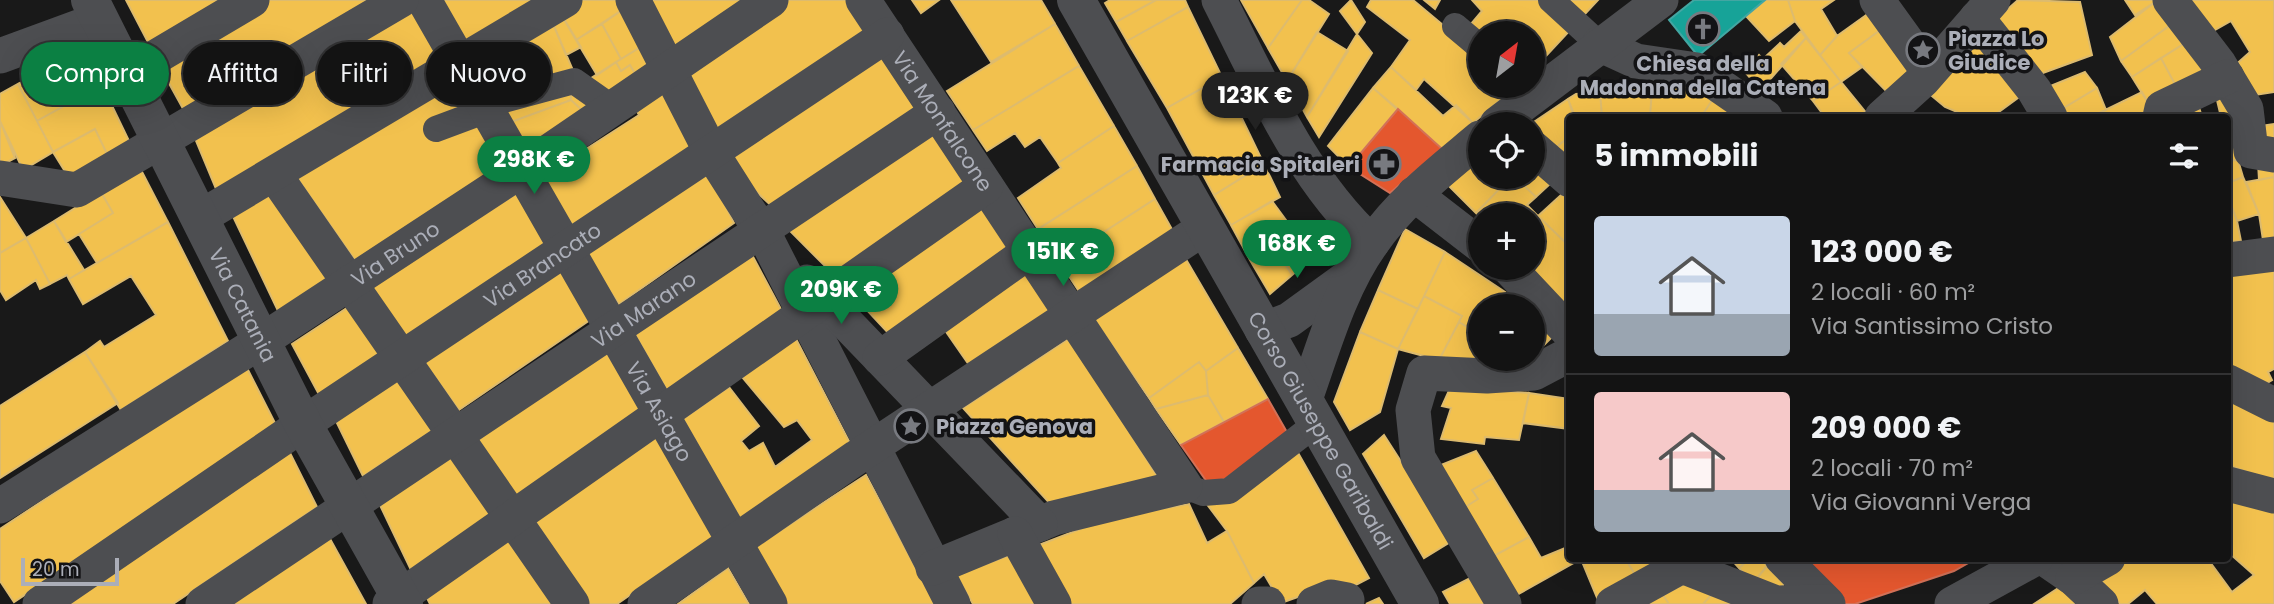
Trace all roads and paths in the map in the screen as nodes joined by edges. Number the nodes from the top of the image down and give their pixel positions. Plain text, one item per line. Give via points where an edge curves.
1 (253, 0) edge
2 (401, 0) edge
3 (424, 0) edge
4 (565, 0) edge
5 (633, 0) edge
6 (771, 0) edge
7 (863, 0) edge
8 (1076, 0) edge
9 (1219, 0) edge
10 (1551, 0) edge
11 (1877, 0) edge
12 (2170, 0) edge
13 (1655, 2) edge
14 (1985, 9) edge
15 (94, 10) edge
16 (1455, 26) dead end
17 (887, 35) junction
18 (1468, 37) edge
19 (110, 42) edge
20 (448, 42) edge
21 (494, 42) edge
22 (1599, 44) junction
23 (169, 49) edge
24 (0, 56) edge
25 (668, 68) junction
26 (1926, 76) junction
27 (2227, 77) junction
28 (1545, 80) edge
29 (426, 82) edge
30 (1523, 98) edge
31 (143, 105) edge
32 (484, 105) edge
33 (611, 107) junction
34 (486, 108) junction
35 (2260, 108) edge
36 (938, 112) junction
37 (1510, 112) edge
38 (1761, 114) edge
39 (1885, 114) edge
40 (2048, 114) edge
41 (2161, 114) edge
42 (436, 129) dead end
43 (162, 143) junction
44 (1468, 151) edge
45 (711, 152) junction
46 (2274, 155) edge
47 (1545, 158) edge
48 (522, 170) junction
49 (274, 174) junction
50 (1566, 177) edge
51 (0, 178) edge
52 (986, 186) junction
53 (1406, 203) junction
54 (199, 218) junction
55 (1205, 228) junction
56 (1363, 234) junction
57 (764, 235) junction
58 (1468, 238) edge
59 (567, 248) junction
60 (1030, 251) junction
61 (2274, 254) edge
62 (2231, 260) edge
63 (1354, 273) junction
64 (1520, 280) edge
65 (351, 282) junction
66 (815, 305) junction
67 (1072, 316) junction
68 (612, 329) junction
69 (1566, 329) edge
70 (1262, 330) junction
71 (263, 340) junction
72 (890, 350) junction
73 (1566, 356) edge
74 (403, 357) junction
75 (2231, 384) edge
76 (941, 402) junction
77 (2274, 405) edge
78 (661, 413) junction
79 (1311, 413) junction
80 (303, 424) junction
81 (455, 433) junction
82 (864, 453) junction
83 (2231, 485) edge
84 (1185, 486) junction
85 (2274, 496) edge
86 (0, 506) edge
87 (348, 506) junction
88 (512, 518) junction
89 (1036, 525) junction
90 (736, 541) junction
91 (1786, 562) edge
92 (2029, 562) edge
93 (2050, 562) edge
94 (2101, 562) edge
95 (934, 570) junction
96 (2073, 578) junction
97 (398, 602) edge
98 (1827, 603) edge
99 (40, 604) edge
100 (203, 604) edge
101 (572, 604) edge
102 (645, 604) edge
103 (770, 604) edge
104 (953, 604) edge
105 (1054, 604) edge
106 (1259, 604) edge
107 (1268, 604) edge
108 (1419, 604) edge
109 (1504, 604) edge
110 (1613, 604) edge
111 (1952, 604) edge
112 (2101, 604) edge

1 - 23 street
2 - 43 street
3 - 20 street, Via Asiago
4 - 21 street
5 - 25 street
6 - 25 street, Via Bruno
7 - 17 street, Via Monfalcone
8 - 55 street, Corso Giuseppe Garibaldi
9 - 56 street via 1289,138
10 - 22 street
11 - 26 street
12 - 27 street
13 - 22 street
14 - 26 street
14 - 40 street
15 - 19 street, Via Catania
15 - 24 street
16 - 18 street
17 - 36 street, Via Monfalcone
17 - 45 street, Via Brancato
22 - 28 street
22 - 38 street via 1636,61 1697,70
25 - 33 street, Via Bruno
25 - 45 street
26 - 39 street
27 - 35 street
27 - 41 street via 2162,108
29 - 49 street
30 - 37 street
31 - 43 street, Via Catania
32 - 34 street, Via Asiago
33 - 34 street via 575,80
33 - 48 street, Via Bruno
34 - 42 street
34 - 48 street, Via Asiago
35 - 46 street via 2252,150
36 - 52 street, Via Monfalcone
36 - 57 street, Via Marano
43 - 51 street via 77,190
43 - 54 street, Via Catania
44 - 53 street
45 - 57 street
45 - 59 street, Via Brancato
47 - 50 street
48 - 59 street, Via Asiago
48 - 65 street, Via Bruno
49 - 54 street
49 - 65 street
52 - 60 street, Via Monfalcone
52 - 66 street
53 - 56 street
53 - 58 street
54 - 71 street, Via Catania
55 - 67 street
55 - 70 street, Corso Giuseppe Garibaldi
56 - 63 street
57 - 66 street
57 - 68 street, Via Marano
59 - 68 street, Via Asiago
59 - 74 street, Via Brancato
60 - 67 street, Via Monfalcone
60 - 72 street
61 - 62 street
63 - 70 street via 1289,320
63 - 79 street via 1330,327
64 - 69 street
65 - 71 street, Via Bruno
65 - 74 street
66 - 72 street
66 - 78 street
66 - 82 street
67 - 76 street
67 - 84 street, Via Monfalcone
68 - 78 street, Via Asiago
68 - 81 street, Via Marano
70 - 79 street, Corso Giuseppe Garibaldi
71 - 80 street, Via Catania
71 - 86 street, Via Bruno
72 - 76 street
73 - 109 street via 1534,373 1424,373 1413,410 1418,458
74 - 80 street, Via Brancato
74 - 81 street
75 - 77 street
76 - 82 street
76 - 89 street
78 - 88 street
78 - 90 street, Via Asiago
79 - 84 street via 1229,491 1203,493
79 - 108 street, Corso Giuseppe Garibaldi
80 - 87 street, Via Catania
80 - 99 street, Via Brancato
81 - 87 street, Via Marano
81 - 88 street
82 - 90 street
82 - 95 street
83 - 85 street
84 - 89 street
87 - 97 street, Via Catania
87 - 100 street, Via Marano
88 - 97 street
88 - 101 street
89 - 95 street
89 - 105 street
90 - 102 street
90 - 103 street, Via Asiago
91 - 98 street
92 - 111 street
93 - 96 street
94 - 96 street
95 - 104 street
96 - 112 street
98 - 110 street via 1776,603 1682,566
106 - 107 street

